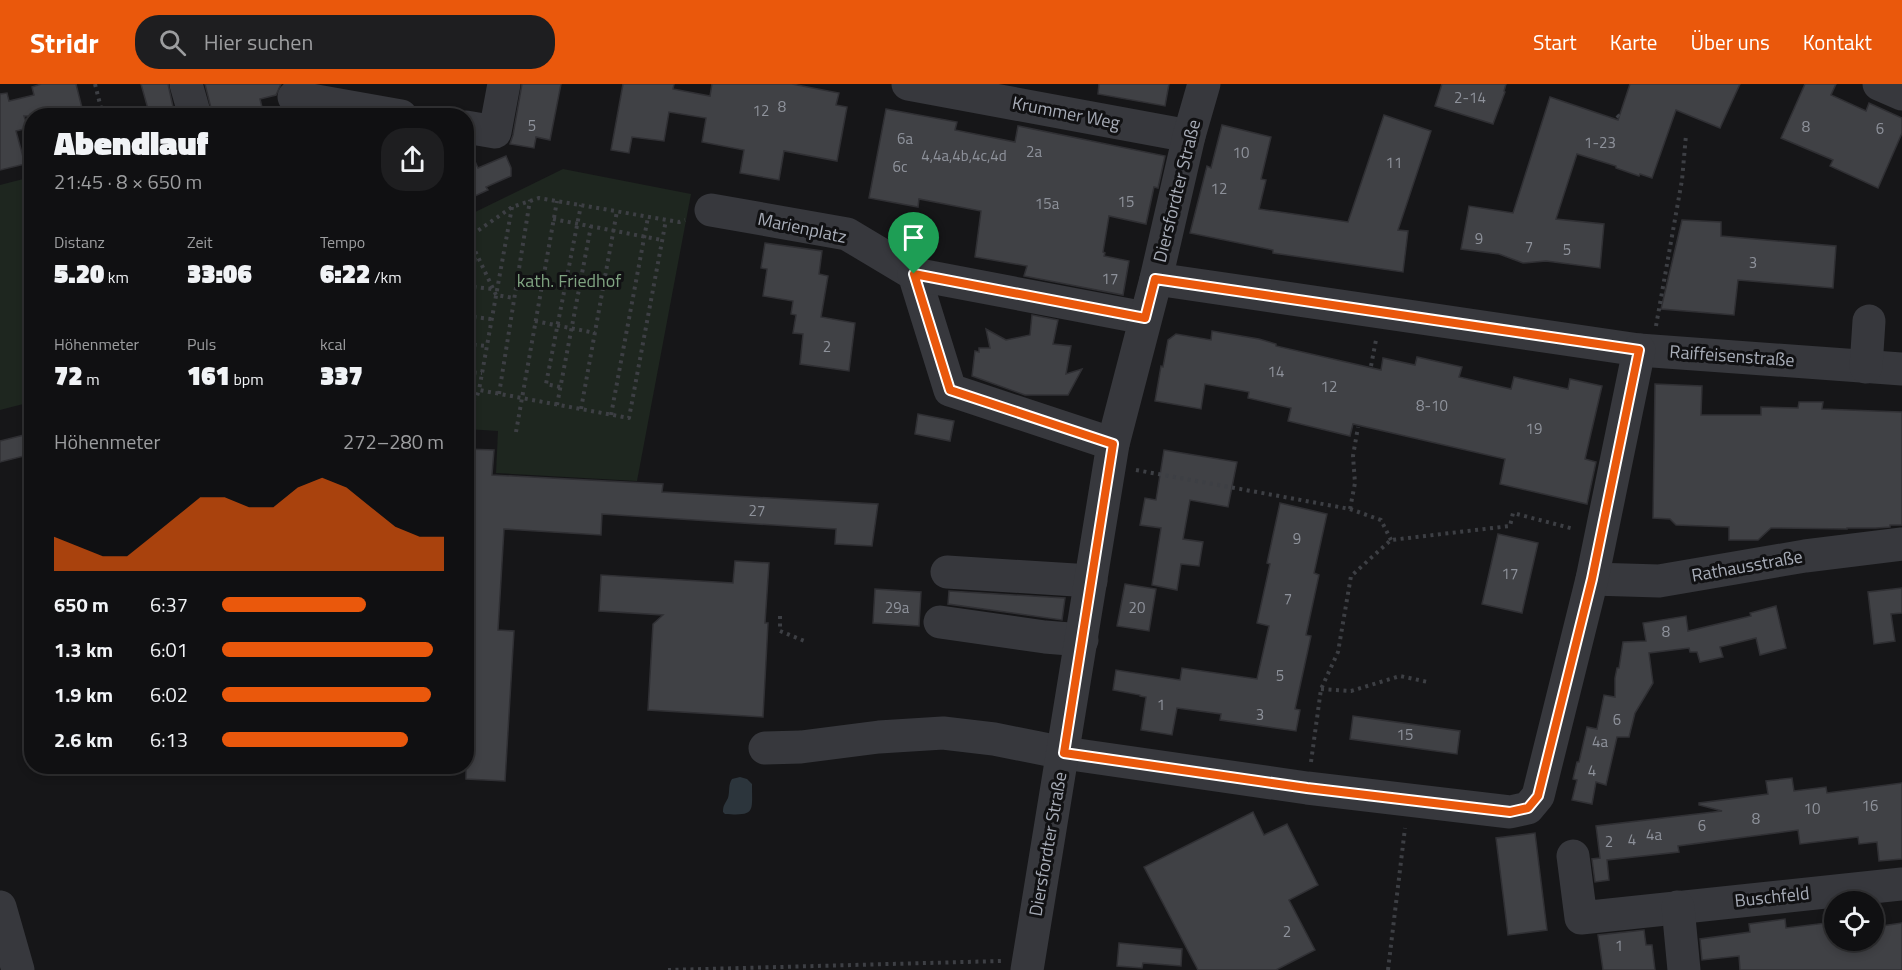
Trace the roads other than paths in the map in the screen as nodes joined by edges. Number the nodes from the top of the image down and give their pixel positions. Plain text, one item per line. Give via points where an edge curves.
1 (186, 84) edge
2 (504, 84) edge
3 (908, 84) edge
4 (1204, 84) edge
5 (1879, 84) edge
6 (1902, 94) edge
7 (294, 99) edge
8 (193, 108) edge
9 (351, 108) edge
10 (481, 129) edge
11 (1189, 136) junction
12 (711, 210) road end
13 (914, 274) junction
14 (1155, 279) junction
15 (1145, 318) junction
16 (1869, 321) dead end
17 (1645, 350) junction
18 (1866, 367) junction
19 (1902, 369) edge
20 (1112, 454) junction
21 (1902, 544) edge
22 (947, 572) dead end
23 (1592, 579) junction
24 (1091, 581) junction
25 (940, 622) dead end
26 (1082, 640) junction
27 (765, 748) dead end
28 (1064, 753) junction
29 (1573, 856) dead end
30 (1902, 884) edge
31 (0, 907) edge
32 (1678, 907) junction
33 (1028, 965) edge
34 (18, 970) edge
35 (1684, 970) edge

1 - 8 street
2 - 10 street
3 - 11 street, Krummer Weg
4 - 11 street, Diersfordter Straße
5 - 6 street
7 - 9 street
11 - 14 street, Diersfordter Straße
12 - 13 street, Marienplatz via 847,234
13 - 15 street
13 - 20 street via 950,390
14 - 15 street, Diersfordter Straße
14 - 17 street, Raiffeisenstraße via 1421,311
15 - 20 street, Diersfordter Straße
16 - 18 street
17 - 18 street, Raiffeisenstraße
17 - 23 street
18 - 19 street, Raiffeisenstraße
20 - 24 street, Diersfordter Straße
21 - 23 street, Rathausstraße via 1659,581
22 - 24 street
23 - 28 street via 1538,796 1528,808 1510,812 1307,788
24 - 26 street, Diersfordter Straße
25 - 26 street
26 - 28 street, Diersfordter Straße
27 - 28 street via 944,733
28 - 33 street, Diersfordter Straße
29 - 32 street, Buschfeld via 1581,918
30 - 32 street, Buschfeld
31 - 34 street
32 - 35 street

